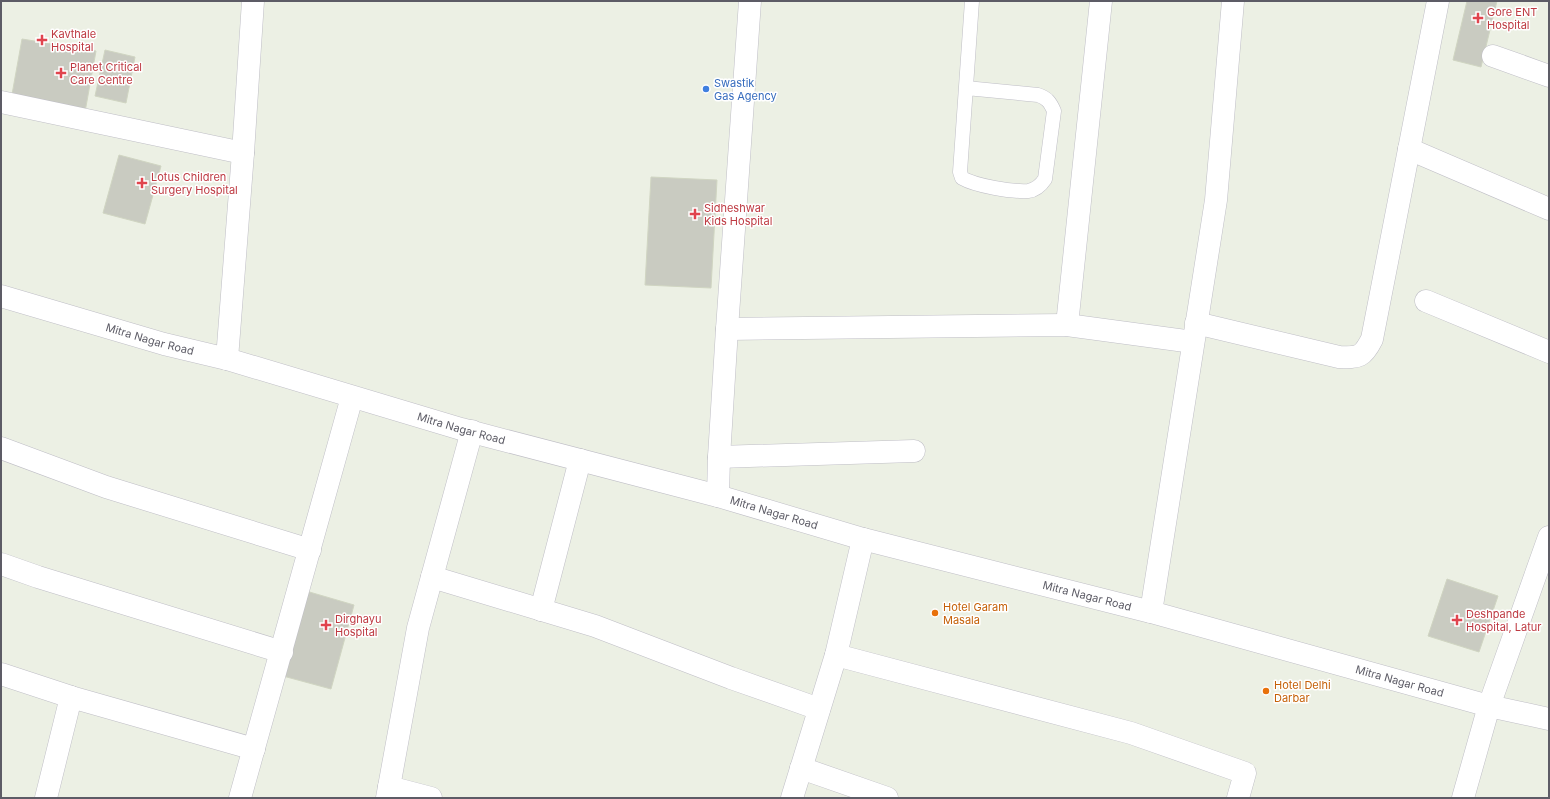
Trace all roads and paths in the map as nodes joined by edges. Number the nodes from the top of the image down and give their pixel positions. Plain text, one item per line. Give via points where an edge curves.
1 (253, 1) edge
2 (750, 1) edge
3 (972, 1) edge
4 (1101, 1) edge
5 (1233, 1) edge
6 (1438, 1) edge
7 (1493, 56) dead end
8 (1549, 76) edge
9 (966, 88) junction
10 (1, 102) edge
11 (1409, 149) junction
12 (244, 153) junction
13 (1549, 209) edge
14 (1, 296) edge
15 (1426, 301) dead end
16 (1067, 325) junction
17 (727, 329) junction
18 (1195, 333) junction
19 (1549, 352) edge
20 (227, 359) junction
21 (352, 397) junction
22 (472, 431) junction
23 (1, 448) edge
24 (914, 451) dead end
25 (719, 456) junction
26 (580, 460) junction
27 (718, 496) junction
28 (1549, 537) edge
29 (863, 539) junction
30 (310, 550) junction
31 (1, 564) edge
32 (432, 577) junction
33 (542, 610) junction
34 (1150, 612) junction
35 (282, 652) junction
36 (836, 655) junction
37 (1, 674) edge
38 (71, 697) junction
39 (1489, 706) junction
40 (819, 709) junction
41 (1549, 719) edge
42 (254, 749) junction
43 (802, 768) junction
44 (388, 792) edge
45 (46, 798) edge
46 (240, 798) edge
47 (431, 798) edge
48 (792, 798) edge
49 (887, 798) edge
50 (1238, 798) edge
51 (1463, 798) edge

1 - 12 street
2 - 17 street
3 - 9 lane
4 - 16 street
5 - 18 street via 1216,200
6 - 11 street
7 - 8 street
9 - 9 lane via 959,167 962,178 975,184 1015,190 1029,191 1041,186 1045,179 1054,111 1050,102 1038,95
10 - 12 street
11 - 13 street
11 - 18 street via 1372,339 1362,355 1354,358 1339,357
12 - 20 street
14 - 20 street, Mitra Nagar Road via 164,344
15 - 19 street
16 - 17 street
16 - 18 street
17 - 25 street
18 - 34 street
20 - 21 street, Mitra Nagar Road
21 - 22 street, Mitra Nagar Road
21 - 30 street
22 - 26 street, Mitra Nagar Road
22 - 32 street
23 - 30 street via 106,487
24 - 25 street
25 - 27 street
26 - 27 street, Mitra Nagar Road
26 - 33 street
27 - 29 street, Mitra Nagar Road
28 - 39 street
29 - 34 street, Mitra Nagar Road
29 - 36 street
30 - 35 street
31 - 35 street
32 - 33 street
32 - 44 street via 418,628
33 - 40 street via 595,626
34 - 39 street, Mitra Nagar Road
35 - 42 street
36 - 40 street
36 - 50 street via 1131,733 1245,773
37 - 38 street
38 - 42 street
38 - 45 street
39 - 41 street, Mitra Nagar Road
39 - 51 street
40 - 43 street
42 - 46 street
43 - 48 street
43 - 49 street
44 - 47 street

